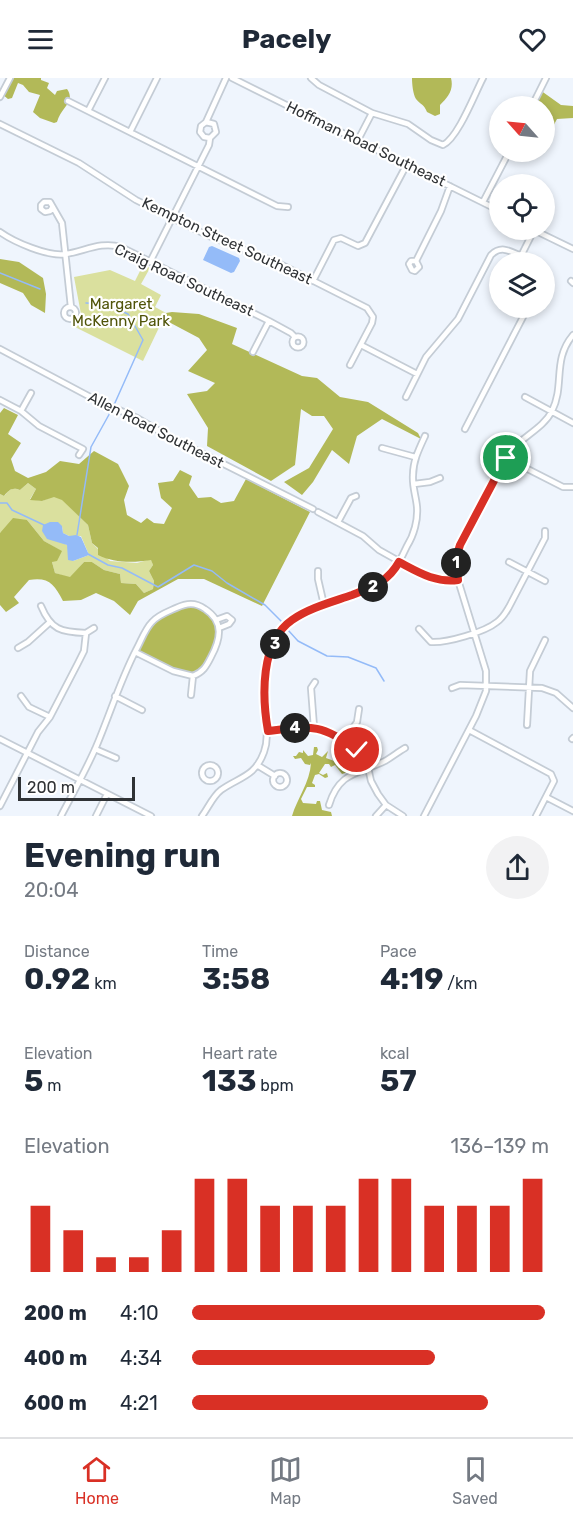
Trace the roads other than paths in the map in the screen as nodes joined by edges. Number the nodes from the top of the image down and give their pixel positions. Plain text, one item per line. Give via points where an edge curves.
1 (10, 78) edge
2 (105, 78) edge
3 (157, 78) edge
4 (226, 78) edge
5 (232, 78) edge
6 (311, 78) edge
7 (483, 78) edge
8 (546, 78) edge
9 (537, 96) edge
10 (0, 97) edge
11 (68, 101) dead end
12 (88, 111) junction
13 (372, 112) junction
14 (206, 122) junction
15 (0, 124) edge
16 (130, 132) junction
17 (210, 138) junction
18 (358, 140) junction
19 (504, 162) edge
20 (407, 165) junction
21 (199, 166) junction
22 (450, 186) junction
23 (483, 202) junction
24 (489, 205) edge
25 (288, 207) dead end
26 (52, 208) dead end
27 (172, 218) junction
28 (0, 232) edge
29 (555, 240) edge
30 (573, 249) edge
31 (494, 252) edge
32 (510, 252) edge
33 (66, 254) junction
34 (489, 259) edge
35 (416, 261) dead end
36 (150, 262) junction
37 (313, 280) junction
38 (71, 307) dead end
39 (522, 318) edge
40 (269, 321) junction
41 (573, 335) edge
42 (295, 337) dead end
43 (362, 345) junction
44 (0, 349) edge
45 (253, 352) dead end
46 (350, 365) dead end
47 (417, 374) junction
48 (30, 393) dead end
49 (406, 397) dead end
50 (525, 397) dead end
51 (0, 400) edge
52 (21, 411) junction
53 (552, 412) junction
54 (573, 423) edge
55 (465, 429) dead end
56 (425, 436) dead end
57 (382, 448) dead end
58 (79, 455) dead end
59 (416, 457) junction
60 (506, 458) junction
61 (440, 478) dead end
62 (414, 484) junction
63 (572, 489) edge
64 (356, 496) dead end
65 (338, 522) junction
66 (545, 531) dead end
67 (399, 562) junction
68 (509, 562) dead end
69 (318, 571) dead end
70 (527, 571) junction
71 (458, 580) junction
72 (545, 581) dead end
73 (324, 605) junction
74 (41, 606) dead end
75 (216, 620) junction
76 (49, 623) junction
77 (94, 628) dead end
78 (219, 628) junction
79 (419, 629) dead end
80 (86, 633) junction
81 (473, 633) junction
82 (545, 640) dead end
83 (18, 648) dead end
84 (135, 652) junction
85 (193, 676) junction
86 (315, 682) dead end
87 (487, 685) junction
88 (528, 686) junction
89 (452, 688) dead end
90 (191, 695) dead end
91 (21, 696) dead end
92 (115, 696) junction
93 (573, 708) edge
94 (359, 709) dead end
95 (142, 710) dead end
96 (50, 717) junction
97 (528, 725) dead end
98 (314, 727) junction
99 (469, 730) junction
100 (268, 731) junction
101 (0, 739) edge
102 (344, 741) junction
103 (405, 748) dead end
104 (95, 749) junction
105 (26, 753) junction
106 (116, 758) dead end
107 (257, 765) junction
108 (369, 767) junction
109 (275, 776) dead end
110 (80, 779) junction
111 (214, 780) dead end
112 (221, 790) junction
113 (107, 794) junction
114 (546, 797) junction
115 (328, 805) dead end
116 (386, 805) junction
117 (0, 806) edge
118 (573, 811) edge
119 (204, 814) edge
120 (61, 816) edge
121 (96, 816) edge
122 (151, 816) edge
123 (211, 816) edge
124 (376, 816) edge
125 (402, 816) edge
126 (424, 816) edge
127 (536, 816) edge

1 - 10 street
2 - 12 street
3 - 16 street
4 - 14 street
5 - 18 street, Hoffman Road Southeast
6 - 13 street
7 - 13 street via 458,128 443,145 408,124
8 - 9 street
11 - 12 street
12 - 16 street
13 - 18 street
14 - 17 street via 216,128
14 - 17 street via 200,132
15 - 27 street, Kempton Street Southeast
16 - 21 street
17 - 21 street
18 - 20 street, Hoffman Road Southeast
19 - 23 street
20 - 22 street, Hoffman Road Southeast
20 - 37 street via 365,243 358,246 341,238 334,240
21 - 25 street via 277,206
21 - 27 street
22 - 23 street, Hoffman Road Southeast
22 - 35 street
23 - 24 street, Hoffman Road Southeast
26 - 33 street via 62,224
27 - 36 street
27 - 37 street, Kempton Street Southeast
28 - 33 street, Craig Road Southeast via 42,251
29 - 30 street
31 - 32 street via 502,249
33 - 36 street, Craig Road Southeast via 110,245
33 - 38 street
34 - 47 street via 458,319 431,350
36 - 40 street, Craig Road Southeast
37 - 43 street, Kempton Street Southeast via 371,312 372,324
39 - 55 street
40 - 42 street, Craig Road Southeast
40 - 45 street
41 - 53 street via 562,353
43 - 46 street, Kempton Street Southeast
43 - 47 street
44 - 65 street, Allen Road Southeast
47 - 49 street
48 - 52 street
50 - 53 street
51 - 52 street
52 - 58 street via 39,426 83,449
53 - 54 street
53 - 60 street
56 - 59 street
57 - 59 street
59 - 62 street
60 - 63 street
60 - 71 street via 460,545 456,558
61 - 62 street
62 - 67 street via 416,522
64 - 65 street
65 - 67 street, Allen Road Southeast
66 - 70 street
67 - 71 street, Allen Road Southeast via 434,580
67 - 73 street via 382,583
68 - 70 street
69 - 73 street
70 - 72 street
70 - 81 street via 503,616 492,626
71 - 81 street
73 - 100 street via 290,621 268,658 263,702
74 - 76 street
75 - 78 street
75 - 78 street via 227,616 232,620
75 - 84 street via 202,608 185,604 154,620
76 - 80 street via 61,630
76 - 83 street
77 - 80 street
78 - 85 street via 219,642 204,669
79 - 81 street via 431,642
80 - 96 street via 84,651
81 - 87 street
82 - 88 street via 532,665
84 - 85 street via 173,671
84 - 92 street
85 - 90 street
86 - 98 street via 311,688
87 - 88 street
87 - 89 street
87 - 99 street
88 - 93 street via 556,693
88 - 97 street
91 - 96 street via 29,707
92 - 95 street
92 - 104 street
94 - 102 street via 357,722
96 - 105 street
98 - 100 street
98 - 102 street
99 - 114 street via 551,774 554,781
99 - 126 street
100 - 107 street via 265,751
101 - 105 street
102 - 108 street via 361,754
103 - 108 street
104 - 106 street
104 - 110 street
105 - 110 street
105 - 117 street
107 - 109 street
107 - 112 street via 242,780
108 - 115 street via 344,779
108 - 116 street via 375,789
110 - 113 street
110 - 120 street
111 - 112 street
112 - 119 street
113 - 121 street
113 - 122 street
114 - 118 street
114 - 127 street
116 - 124 street
116 - 125 street
119 - 123 street

